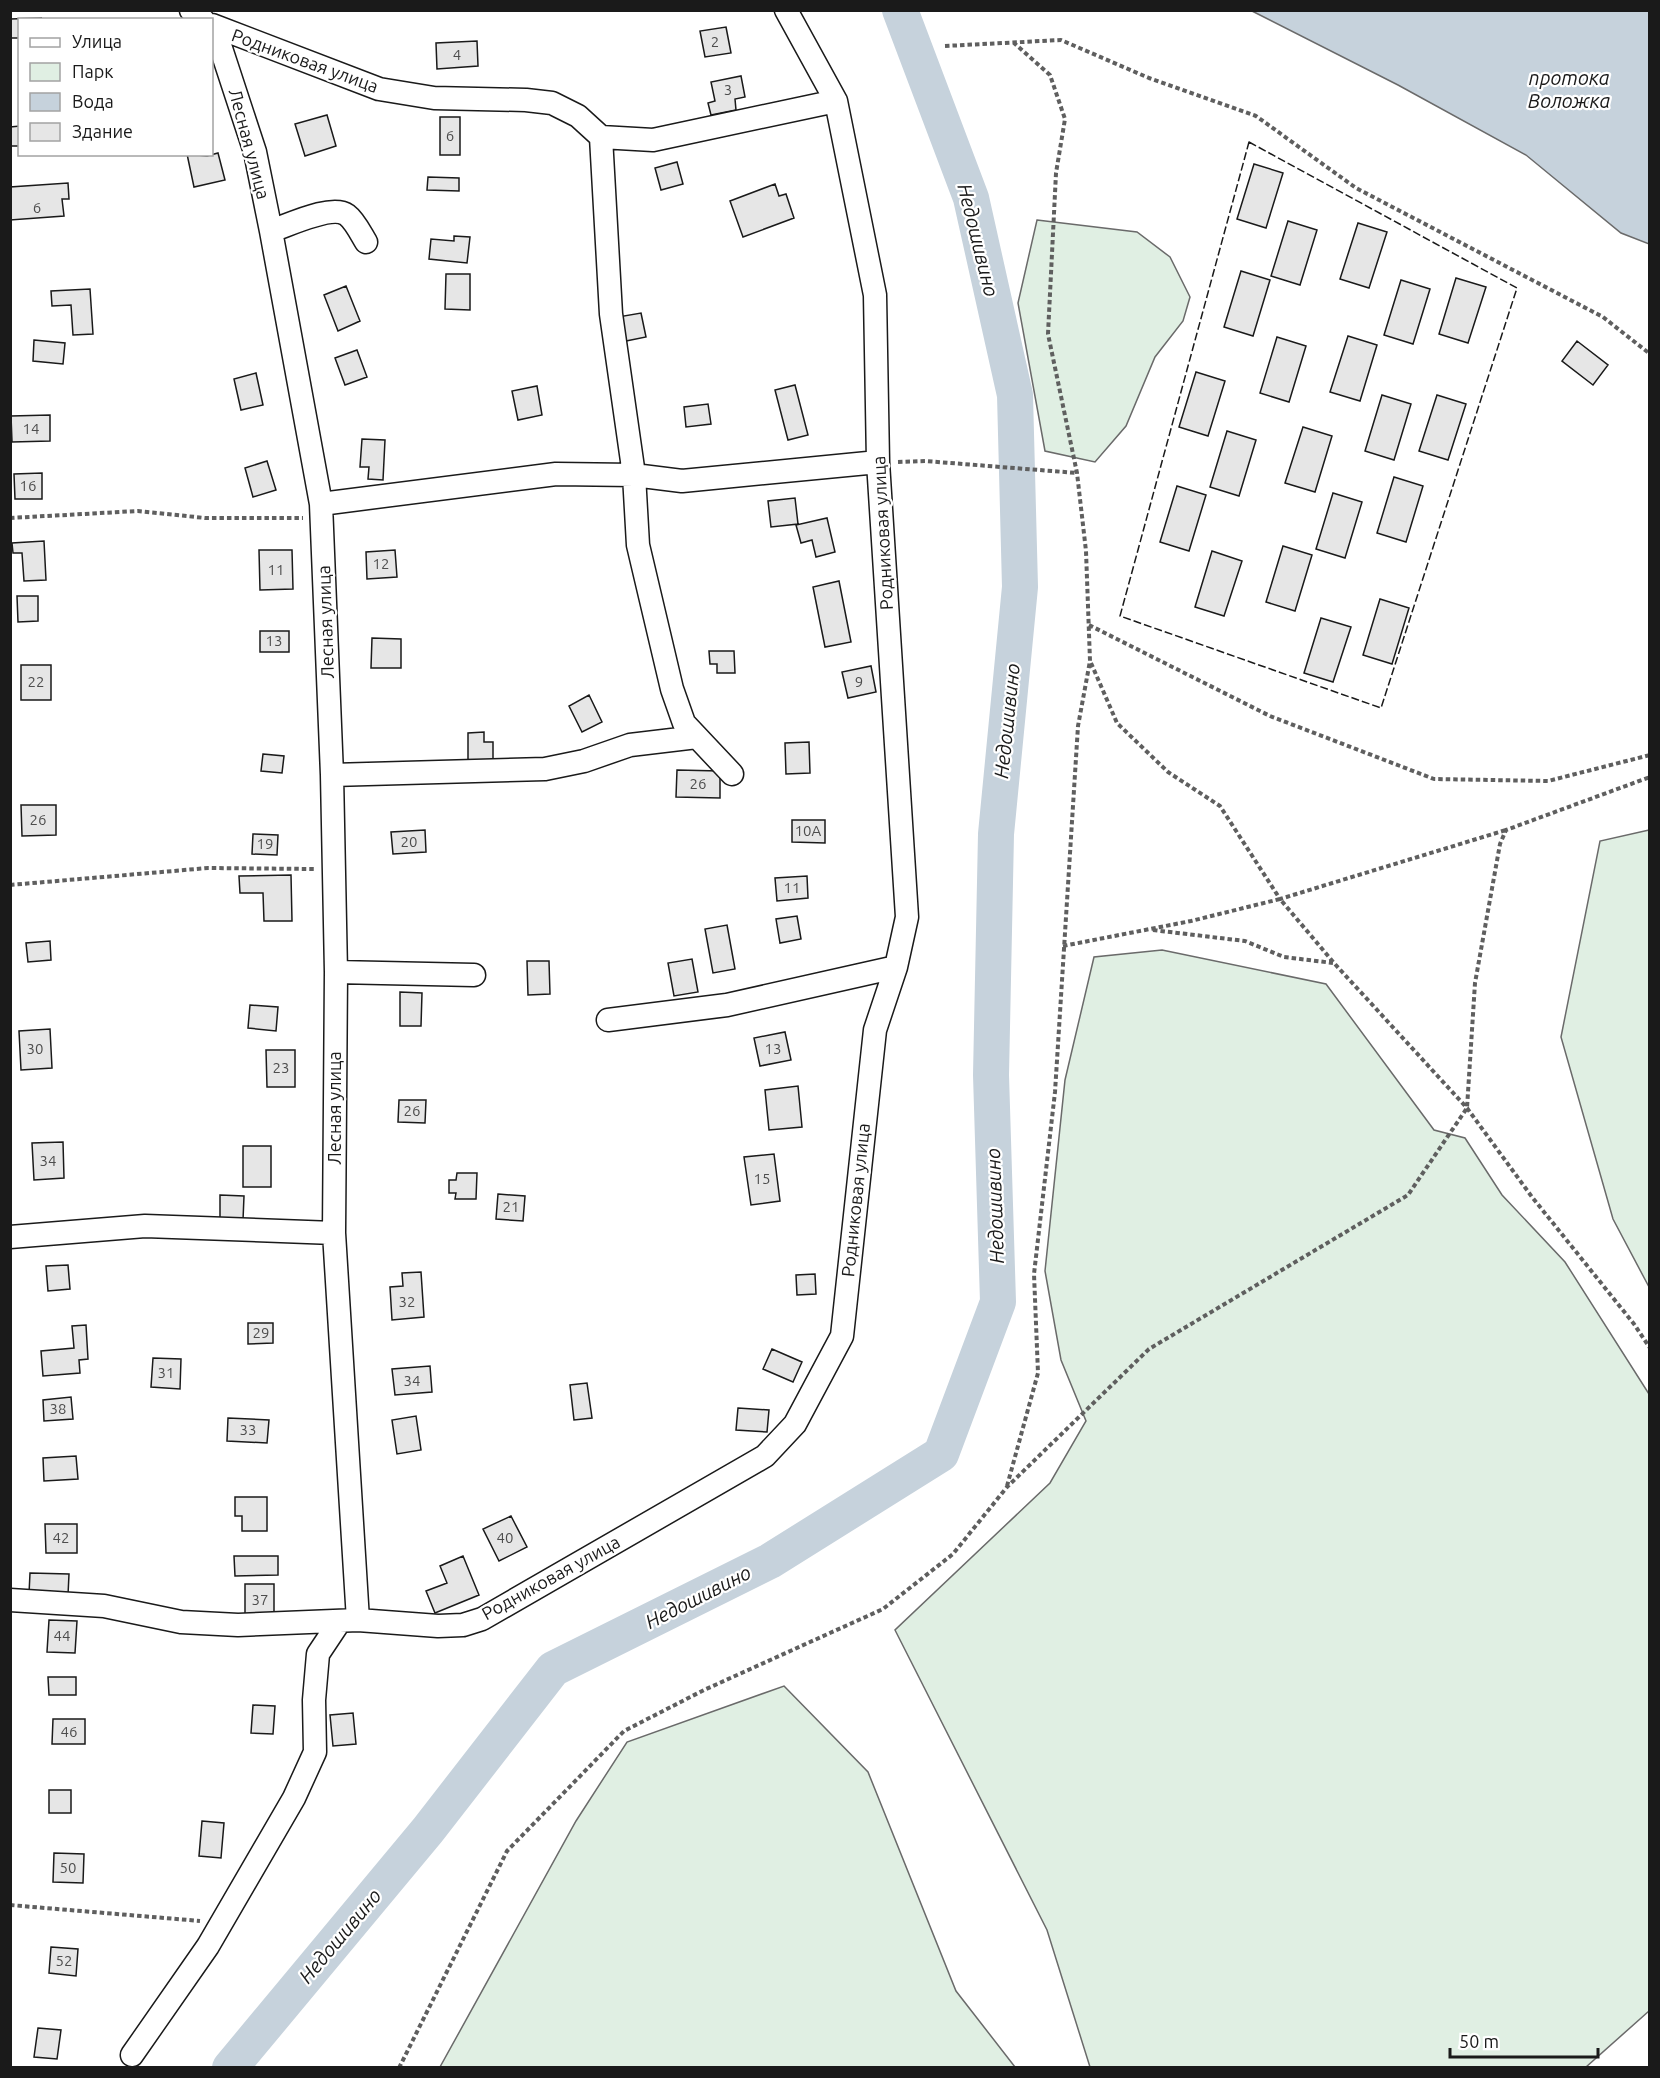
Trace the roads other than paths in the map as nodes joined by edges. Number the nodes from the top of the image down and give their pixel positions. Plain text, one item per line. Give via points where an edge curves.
1 (786, 10) edge
2 (213, 25) edge
3 (213, 33) edge
4 (836, 101) junction
5 (601, 137) junction
6 (271, 231) junction
7 (366, 242) dead end
8 (878, 462) junction
9 (634, 475) junction
10 (322, 511) junction
11 (698, 737) junction
12 (732, 774) dead end
13 (332, 775) junction
14 (896, 968) junction
15 (336, 972) junction
16 (474, 975) dead end
17 (608, 1020) dead end
18 (334, 1233) junction
19 (10, 1237) edge
20 (10, 1600) edge
21 (349, 1621) junction
22 (132, 2055) dead end

1 - 4 street, Родниковая улица
2 - 5 street, Родниковая улица via 379,89 434,98 552,103 578,116
3 - 6 street, Лесная улица via 255,152
4 - 5 street via 653,140
4 - 8 street, Родниковая улица via 874,295
5 - 9 street via 611,314
6 - 7 street via 340,212 349,216
6 - 10 street, Лесная улица
8 - 9 street via 682,481
8 - 14 street, Родниковая улица via 907,917
9 - 10 street via 556,474
9 - 11 street via 638,545 672,688 684,723
10 - 13 street, Лесная улица
11 - 12 street
11 - 13 street via 630,745 545,770
13 - 15 street, Лесная улица
14 - 17 street via 727,1005
14 - 21 street, Родниковая улица via 875,1030 842,1336 795,1424 765,1456 482,1619 438,1626
15 - 16 street
15 - 18 street, Лесная улица
18 - 19 street via 145,1226
18 - 21 street, Лесная улица
20 - 21 street, Родниковая улица via 104,1606 181,1622 238,1625
21 - 22 street via 318,1654 315,1752 294,1798 208,1946

